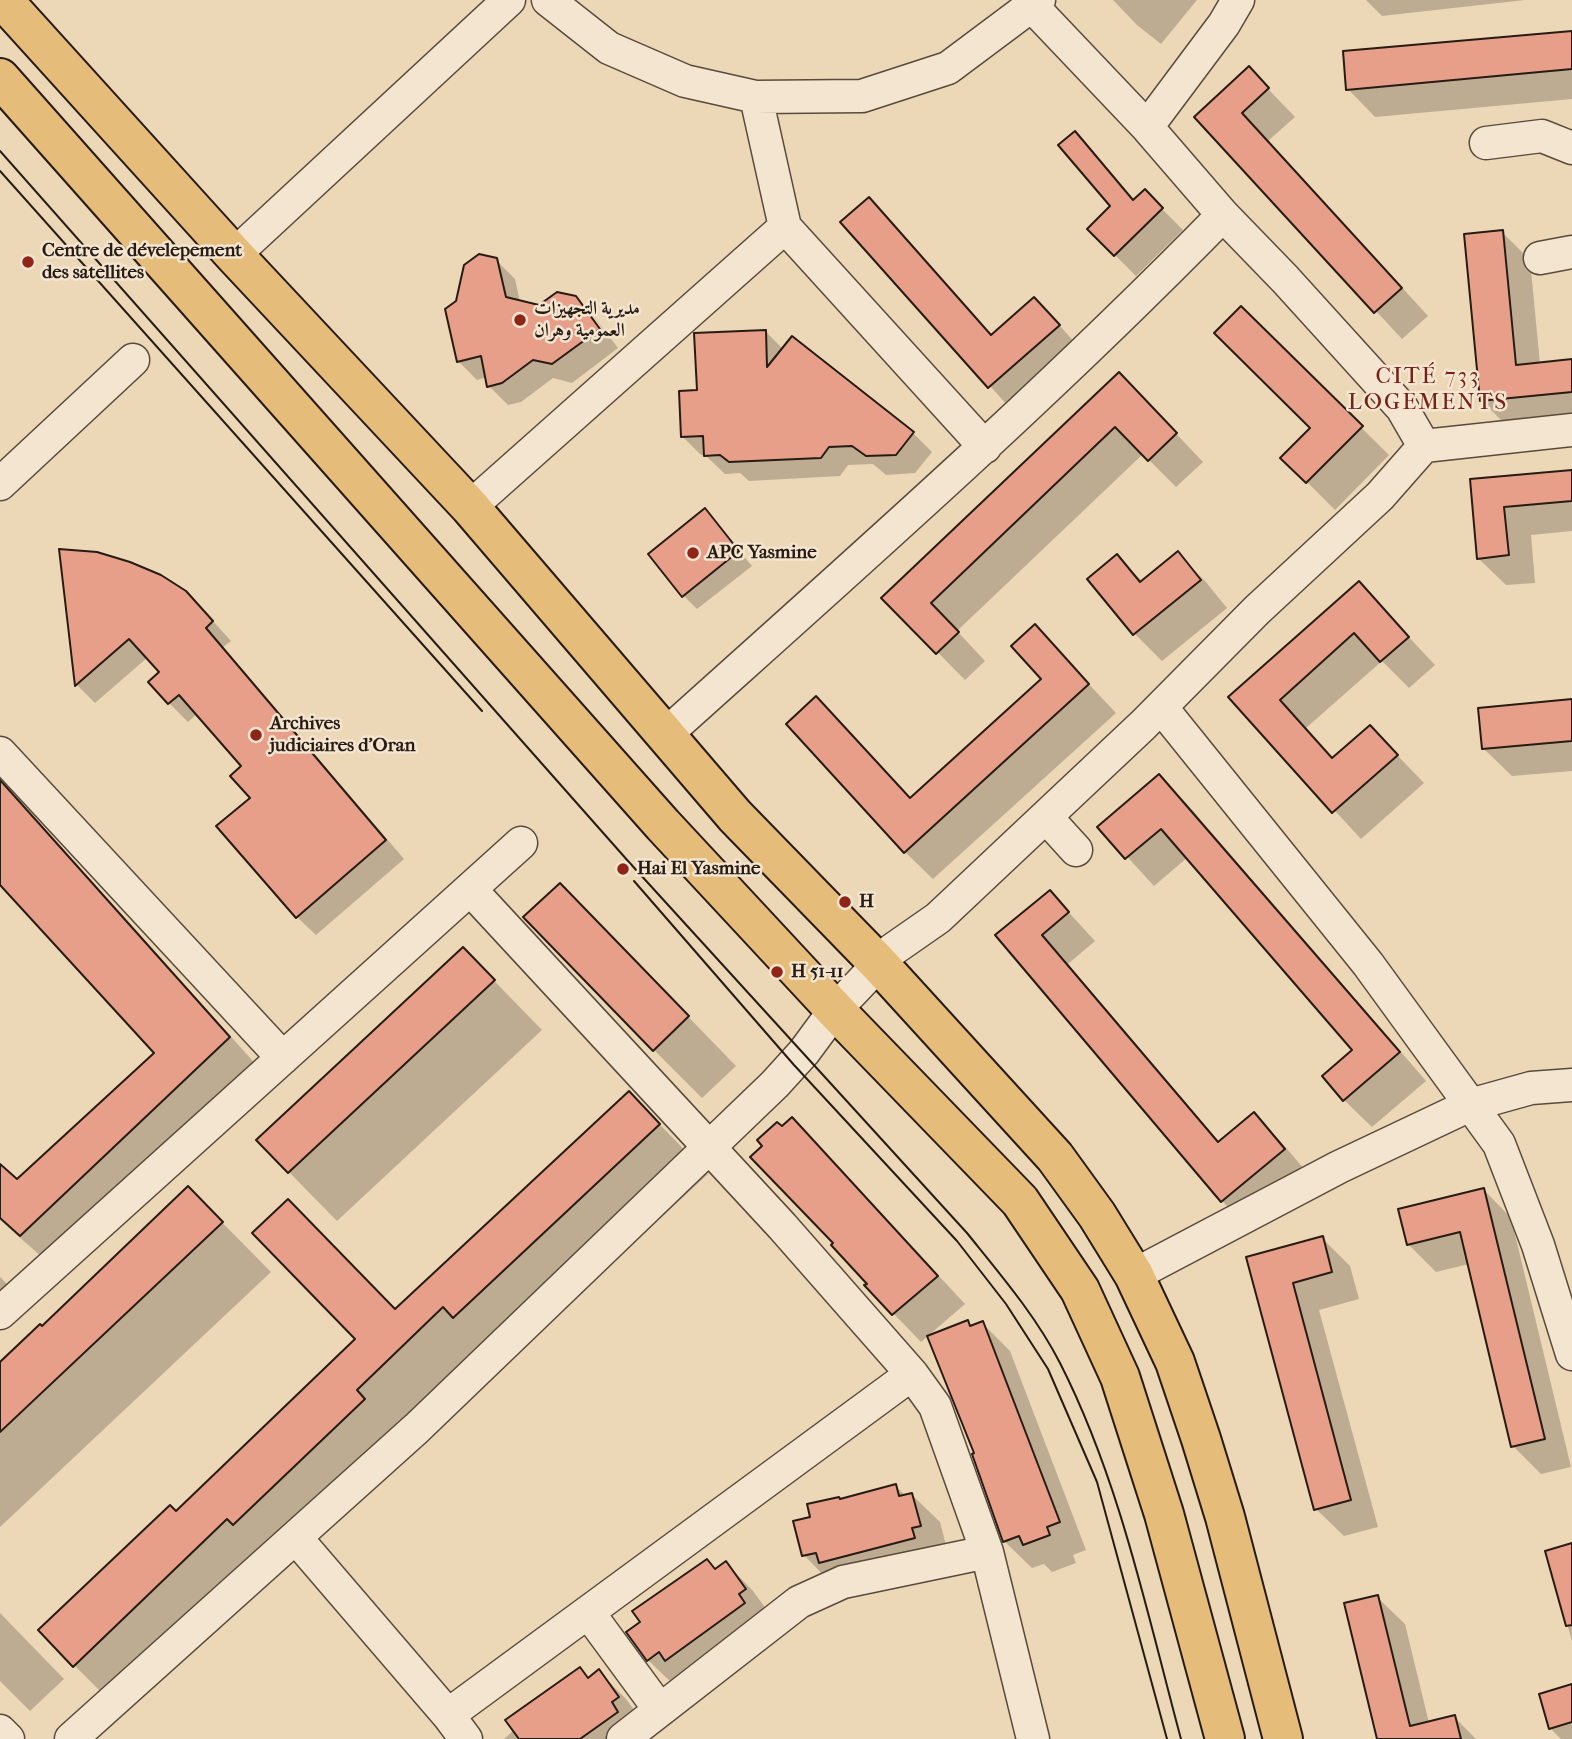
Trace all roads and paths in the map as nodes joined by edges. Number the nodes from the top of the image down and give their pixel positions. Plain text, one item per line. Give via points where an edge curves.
1 (3, 0) edge
2 (509, 0) edge
3 (548, 0) edge
4 (1238, 0) edge
5 (1035, 3) edge
6 (0, 78) edge
7 (756, 97) junction
8 (1147, 127) junction
9 (1486, 143) dead end
10 (1572, 148) edge
11 (1223, 215) junction
12 (785, 227) junction
13 (1572, 252) edge
14 (234, 256) junction
15 (1540, 258) dead end
16 (133, 360) dead end
17 (1572, 430) edge
18 (1424, 446) junction
19 (985, 447) junction
20 (0, 484) edge
21 (470, 507) junction
22 (1161, 707) junction
23 (665, 735) junction
24 (0, 753) edge
25 (1046, 817) junction
26 (521, 843) dead end
27 (1076, 850) dead end
28 (470, 889) junction
29 (879, 964) junction
30 (835, 1010) junction
31 (283, 1058) junction
32 (1572, 1085) edge
33 (1471, 1105) junction
34 (708, 1148) junction
35 (1134, 1275) junction
36 (0, 1313) edge
37 (1572, 1354) edge
38 (912, 1374) junction
39 (296, 1538) junction
40 (987, 1552) junction
41 (587, 1612) junction
42 (660, 1710) junction
43 (457, 1727) edge
44 (0, 1731) edge
45 (8, 1739) edge
46 (71, 1739) edge
47 (624, 1739) edge
48 (1033, 1739) edge
49 (1225, 1739) edge
50 (1283, 1739) edge

1 - 14 main road
2 - 14 street
3 - 7 street via 609,48 685,81
4 - 8 street
5 - 7 street via 948,68 862,96
5 - 8 street
6 - 30 main road via 654,815
7 - 12 street
8 - 11 street
9 - 10 street via 1542,136
11 - 18 street via 1402,408
11 - 19 street
12 - 19 street
12 - 21 street
13 - 15 street
14 - 21 main road
16 - 20 street
17 - 18 street
18 - 22 street via 1380,496
19 - 23 street
21 - 23 main road
22 - 25 street
22 - 33 street via 1368,964
23 - 29 main road via 735,816
24 - 31 street
25 - 27 street
25 - 29 street via 938,918
26 - 28 street
28 - 31 street
28 - 34 street
29 - 30 street
29 - 35 main road via 1055,1157
30 - 34 street via 794,1065
30 - 49 main road via 1020,1201 1080,1290 1135,1420
31 - 36 street
32 - 33 street via 1531,1088
33 - 35 street via 1339,1167
33 - 37 street via 1500,1144
34 - 38 street
34 - 39 street
35 - 50 main road via 1170,1351 1201,1438
38 - 40 street via 935,1406
38 - 41 street
39 - 43 street
39 - 46 street
40 - 42 street via 843,1582 799,1602
40 - 48 street
41 - 42 street
41 - 43 street
42 - 47 street
44 - 45 street

